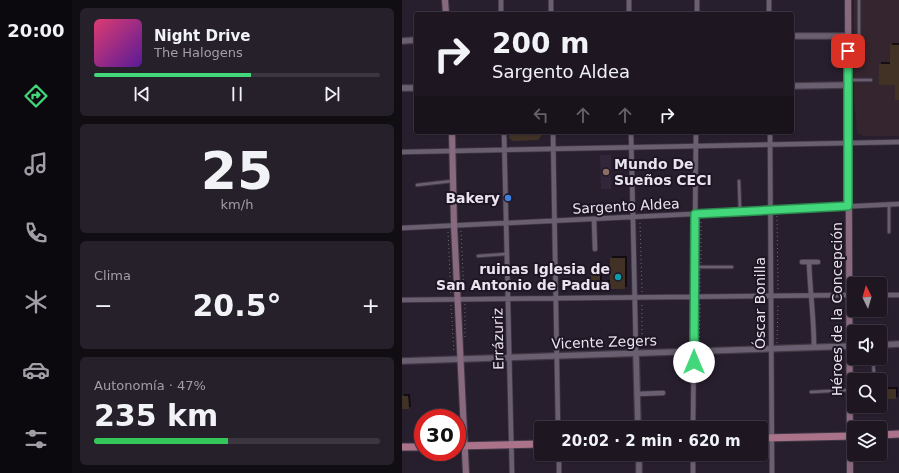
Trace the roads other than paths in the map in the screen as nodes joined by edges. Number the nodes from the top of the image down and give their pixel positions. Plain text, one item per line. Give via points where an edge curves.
1 (445, 0) edge
2 (501, 0) edge
3 (551, 0) edge
4 (628, 0) edge
5 (697, 0) edge
6 (769, 0) edge
7 (848, 0) edge
8 (859, 0) edge
9 (446, 12) edge
10 (501, 12) edge
11 (551, 12) edge
12 (629, 12) edge
13 (697, 12) edge
14 (769, 12) edge
15 (794, 36) edge
16 (848, 36) junction
17 (859, 37) junction
18 (414, 40) edge
19 (402, 41) edge
20 (861, 63) dead end
21 (871, 80) dead end
22 (848, 82) junction
23 (794, 86) edge
24 (402, 88) edge
25 (414, 88) edge
26 (452, 134) edge
27 (504, 134) edge
28 (553, 134) edge
29 (631, 134) edge
30 (696, 134) edge
31 (770, 134) edge
32 (849, 142) junction
33 (899, 142) edge
34 (770, 144) junction
35 (696, 146) junction
36 (632, 147) junction
37 (553, 148) junction
38 (504, 149) junction
39 (453, 151) junction
40 (402, 152) edge
41 (452, 181) junction
42 (739, 181) dead end
43 (417, 185) dead end
44 (889, 204) junction
45 (899, 204) edge
46 (848, 206) junction
47 (770, 210) junction
48 (740, 211) junction
49 (695, 214) junction
50 (633, 217) junction
51 (594, 219) junction
52 (554, 221) junction
53 (506, 223) junction
54 (454, 225) junction
55 (402, 228) edge
56 (889, 232) dead end
57 (595, 249) dead end
58 (507, 254) junction
59 (478, 256) dead end
60 (802, 262) dead end
61 (809, 262) junction
62 (818, 262) dead end
63 (694, 267) junction
64 (732, 267) dead end
65 (850, 277) edge
66 (899, 294) edge
67 (847, 295) edge
68 (887, 295) edge
69 (812, 296) junction
70 (770, 297) junction
71 (694, 298) junction
72 (635, 299) junction
73 (402, 300) edge
74 (458, 300) junction
75 (508, 300) junction
76 (556, 300) junction
77 (899, 344) edge
78 (887, 345) edge
79 (847, 346) edge
80 (814, 347) junction
81 (771, 349) junction
82 (694, 352) junction
83 (640, 353) junction
84 (557, 356) junction
85 (509, 358) junction
86 (460, 359) junction
87 (402, 361) edge
88 (847, 390) edge
89 (811, 392) dead end
90 (663, 393) dead end
91 (637, 394) junction
92 (461, 409) edge
93 (558, 421) edge
94 (638, 421) edge
95 (693, 421) edge
96 (899, 434) edge
97 (887, 435) edge
98 (847, 436) edge
99 (771, 438) junction
100 (512, 444) junction
101 (534, 444) edge
102 (466, 446) edge
103 (402, 447) edge
104 (414, 447) edge
105 (464, 461) edge
106 (559, 461) edge
107 (638, 461) edge
108 (693, 461) edge
109 (851, 461) edge
110 (466, 473) edge
111 (512, 473) edge
112 (559, 473) edge
113 (639, 473) edge
114 (693, 473) edge
115 (772, 473) edge
116 (850, 473) edge

1 - 9 main road
2 - 10 street
3 - 11 street
4 - 12 street
5 - 13 street
6 - 14 street
7 - 16 main road, Héroes de la Concepción
8 - 17 lane
15 - 16 street
16 - 17 lane
16 - 22 main road, Héroes de la Concepción
17 - 20 lane
18 - 19 street
21 - 22 lane
22 - 23 street
22 - 32 main road, Héroes de la Concepción
24 - 25 street
26 - 39 main road
27 - 38 street, Errázuriz
28 - 37 street
29 - 36 street
30 - 35 street
31 - 34 street, Óscar Bonilla
32 - 33 street
32 - 34 street
32 - 46 main road, Héroes de la Concepción
34 - 35 street
34 - 47 street, Óscar Bonilla
35 - 36 street
35 - 49 street
36 - 37 street
36 - 50 street
37 - 38 street
37 - 52 street
38 - 39 street
38 - 53 street, Errázuriz
39 - 40 street
39 - 41 main road
41 - 43 lane
41 - 54 main road
42 - 48 lane
44 - 45 street, Sargento Aldea
44 - 46 street, Sargento Aldea
44 - 56 lane
46 - 47 street, Sargento Aldea
46 - 65 main road, Héroes de la Concepción
47 - 48 street, Sargento Aldea
47 - 70 street, Óscar Bonilla
48 - 49 street, Sargento Aldea
49 - 50 street, Sargento Aldea
49 - 63 street
50 - 51 street, Sargento Aldea
50 - 72 street
51 - 52 street, Sargento Aldea
51 - 57 street
52 - 53 street, Sargento Aldea
52 - 76 street
53 - 54 street, Sargento Aldea
53 - 58 street, Errázuriz
54 - 55 street, Sargento Aldea
54 - 74 main road
58 - 59 lane
58 - 75 street, Errázuriz
60 - 61 street
61 - 62 street
61 - 69 street
63 - 64 lane
63 - 71 street
66 - 68 street
67 - 69 street
69 - 70 street
69 - 80 street
70 - 71 street
70 - 81 street, Óscar Bonilla
71 - 72 street
71 - 82 street
72 - 76 street
72 - 83 street
73 - 74 street
74 - 75 street
74 - 86 main road
75 - 76 street
75 - 85 street, Errázuriz
76 - 84 street
77 - 78 street
79 - 80 street, Vicente Zegers
80 - 81 street, Vicente Zegers
81 - 82 street, Vicente Zegers
81 - 99 street, Óscar Bonilla
82 - 83 street, Vicente Zegers
82 - 95 street
83 - 84 street, Vicente Zegers
83 - 91 street
84 - 85 street, Vicente Zegers
84 - 93 street
85 - 86 street, Vicente Zegers
85 - 100 street, Errázuriz
86 - 87 street, Vicente Zegers
86 - 92 main road
88 - 89 lane
90 - 91 street
91 - 94 street
96 - 97 main road
98 - 99 main road
99 - 115 street, Óscar Bonilla
100 - 101 main road
100 - 102 main road
100 - 111 street, Errázuriz
103 - 104 main road
105 - 110 main road
106 - 112 street
107 - 113 street
108 - 114 street
109 - 116 main road, Héroes de la Concepción

